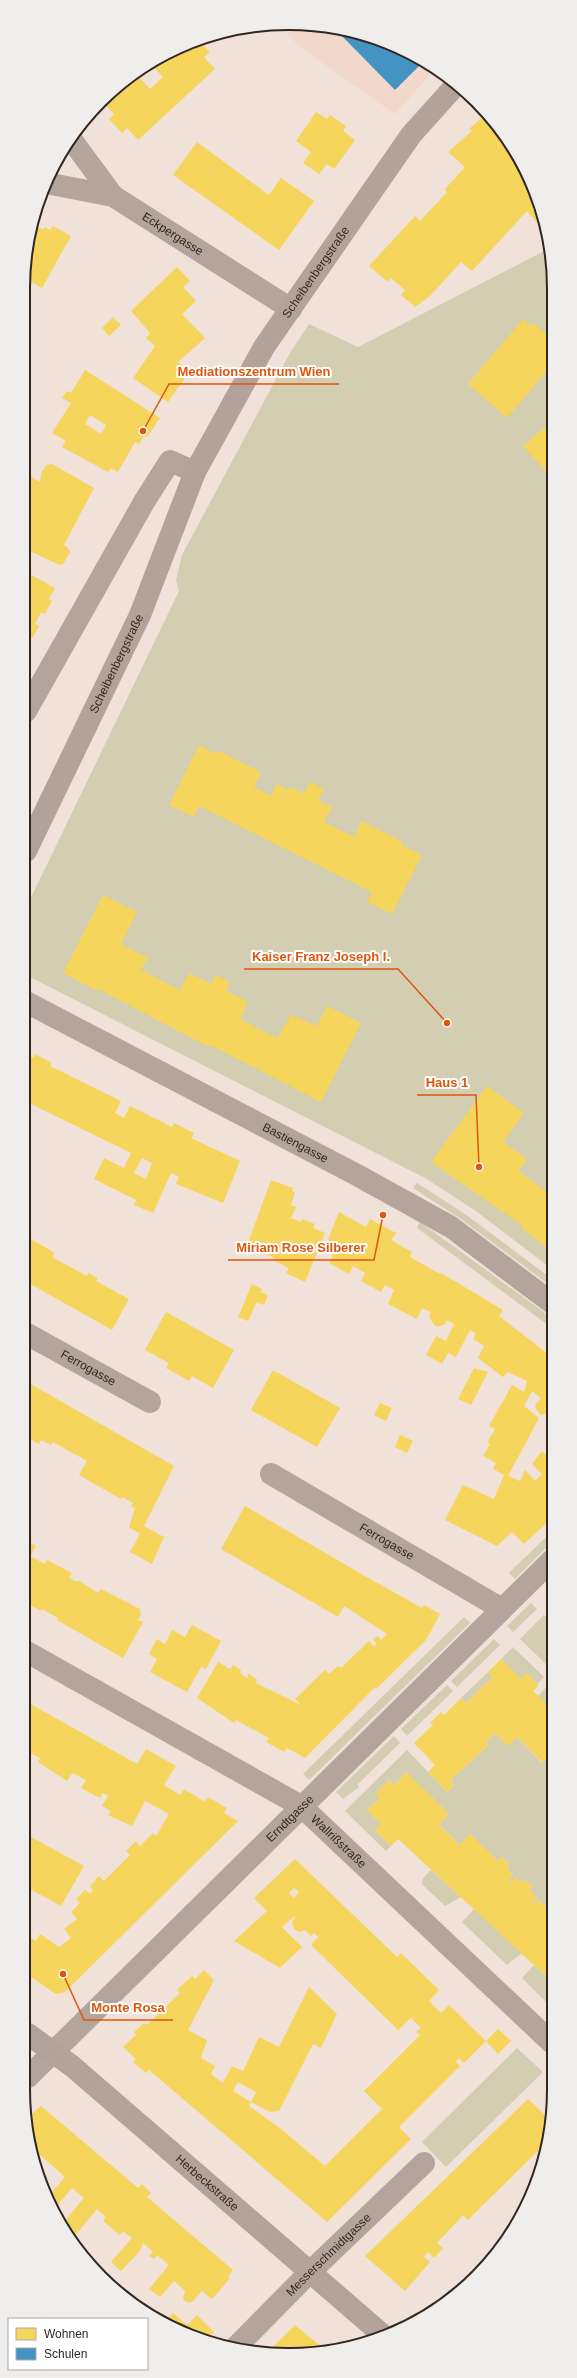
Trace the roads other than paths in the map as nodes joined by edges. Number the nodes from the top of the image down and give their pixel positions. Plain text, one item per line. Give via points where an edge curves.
1 (453, 89) edge
2 (75, 144) edge
3 (53, 184) edge
4 (113, 196) junction
5 (291, 309) junction
6 (195, 472) junction
7 (30, 704) edge
8 (30, 843) edge
9 (30, 1004) edge
10 (547, 1299) edge
11 (30, 1336) edge
12 (150, 1402) dead end
13 (271, 1474) dead end
14 (547, 1565) edge
15 (502, 1609) junction
16 (30, 1654) edge
17 (301, 1806) junction
18 (30, 2035) edge
19 (547, 2038) edge
20 (54, 2051) junction
21 (30, 2075) edge
22 (424, 2163) dead end
23 (310, 2272) junction
24 (379, 2331) edge
25 (240, 2343) edge

1 - 5 street, Scheibenbergstraße via 411,135
2 - 4 street
3 - 4 street, Eckpergasse
4 - 5 street, Eckpergasse
5 - 6 street, Scheibenbergstraße via 264,347
6 - 7 street via 170,461 144,502
6 - 8 street, Scheibenbergstraße via 140,615
9 - 10 street, Bastiengasse via 344,1168 451,1227
11 - 12 street, Ferrogasse
13 - 15 street, Ferrogasse
14 - 15 street, Erndtgasse
15 - 17 street, Erndtgasse
16 - 17 street, Wallrißstraße
17 - 19 street, Wallrißstraße
17 - 20 street, Erndtgasse
18 - 20 street, Herbeckstraße
20 - 21 street, Erndtgasse
20 - 23 street, Herbeckstraße
22 - 23 street, Messerschmidtgasse
23 - 24 street, Herbeckstraße
23 - 25 street, Messerschmidtgasse

